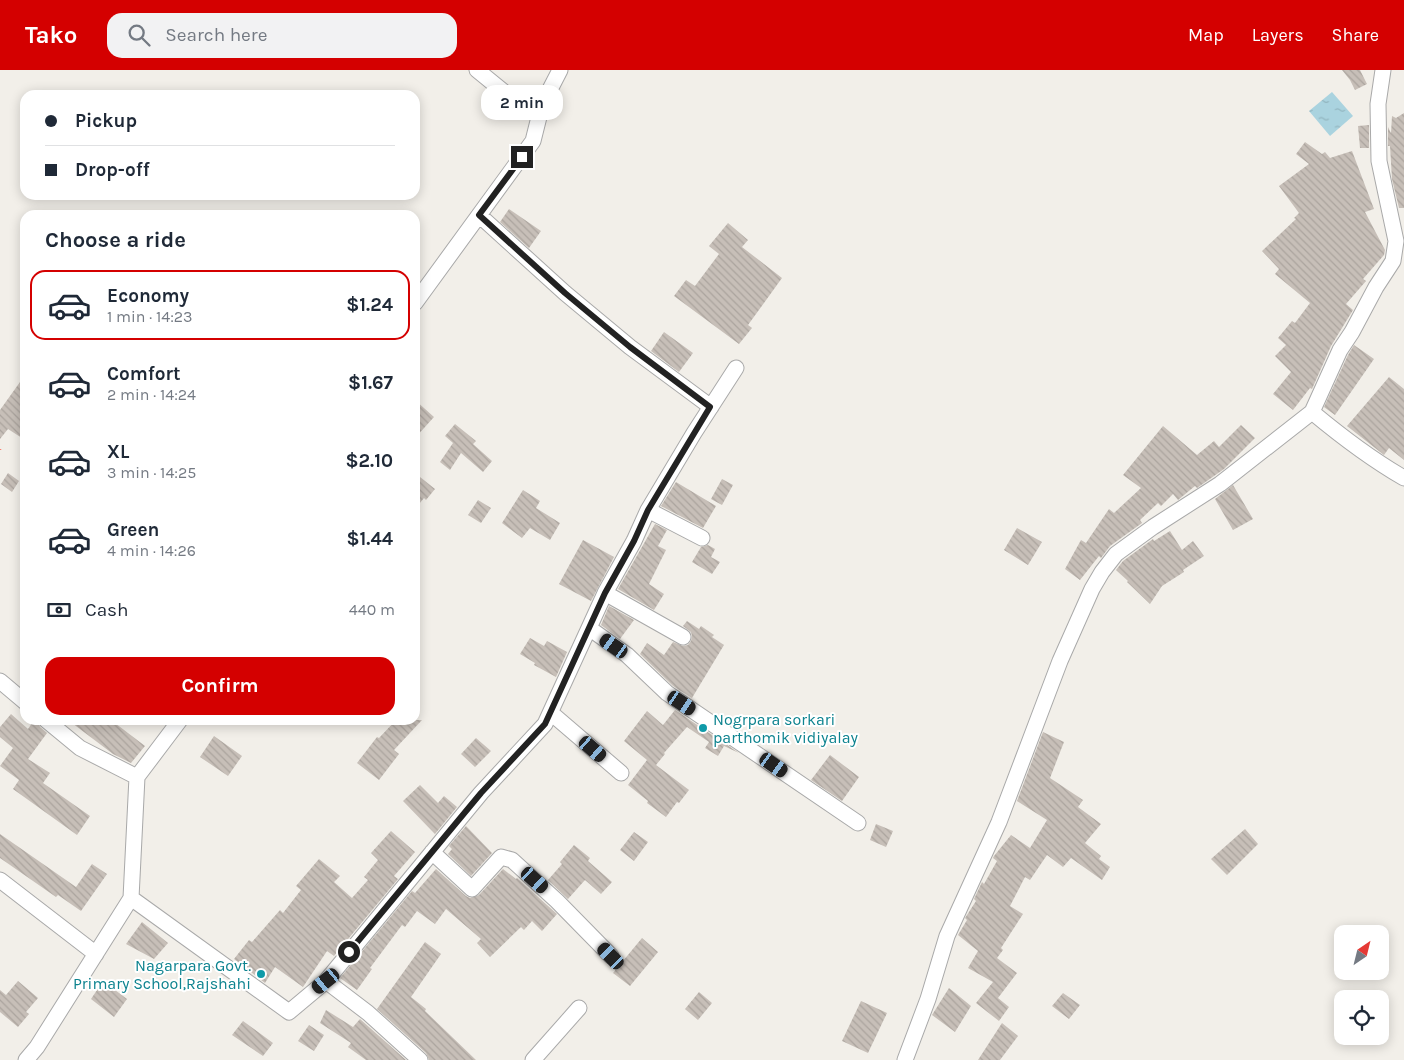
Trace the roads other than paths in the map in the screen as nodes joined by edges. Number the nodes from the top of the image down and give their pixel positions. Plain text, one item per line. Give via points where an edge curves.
1 (477, 70) edge
2 (560, 70) edge
3 (1383, 70) edge
4 (542, 105) junction
5 (479, 215) junction
6 (420, 296) edge
7 (736, 368) dead end
8 (710, 407) junction
9 (1312, 412) junction
10 (1404, 478) edge
11 (648, 510) junction
12 (702, 538) dead end
13 (605, 593) junction
14 (590, 628) junction
15 (683, 637) dead end
16 (0, 681) edge
17 (20, 698) edge
18 (552, 713) junction
19 (52, 725) edge
20 (176, 725) edge
21 (621, 774) dead end
22 (136, 777) junction
23 (858, 823) dead end
24 (432, 852) junction
25 (0, 880) edge
26 (131, 898) junction
27 (96, 954) junction
28 (611, 956) dead end
29 (326, 981) junction
30 (578, 1008) dead end
31 (26, 1060) edge
32 (420, 1060) edge
33 (532, 1060) edge
34 (905, 1060) edge

1 - 4 street via 510,98
2 - 4 street
3 - 9 street via 1378,104 1379,161 1396,241 1393,261 1340,350
4 - 5 street via 533,141
5 - 6 street
5 - 8 street via 565,293
7 - 8 street
8 - 11 street
9 - 10 street via 1361,451
9 - 34 street via 1220,484 1153,526 1116,554 1102,572 1060,661 999,822 947,936
11 - 12 street
11 - 13 street
13 - 14 street
13 - 15 street
14 - 18 street
14 - 23 street via 627,655 667,693
16 - 17 street
18 - 21 street
18 - 24 street
19 - 22 street via 80,748
20 - 22 street
22 - 26 street
24 - 28 street via 472,889 501,857 512,860
24 - 29 street
25 - 27 street
26 - 27 street
26 - 29 street via 289,1012
27 - 31 street
29 - 32 street via 368,1013
30 - 33 street

